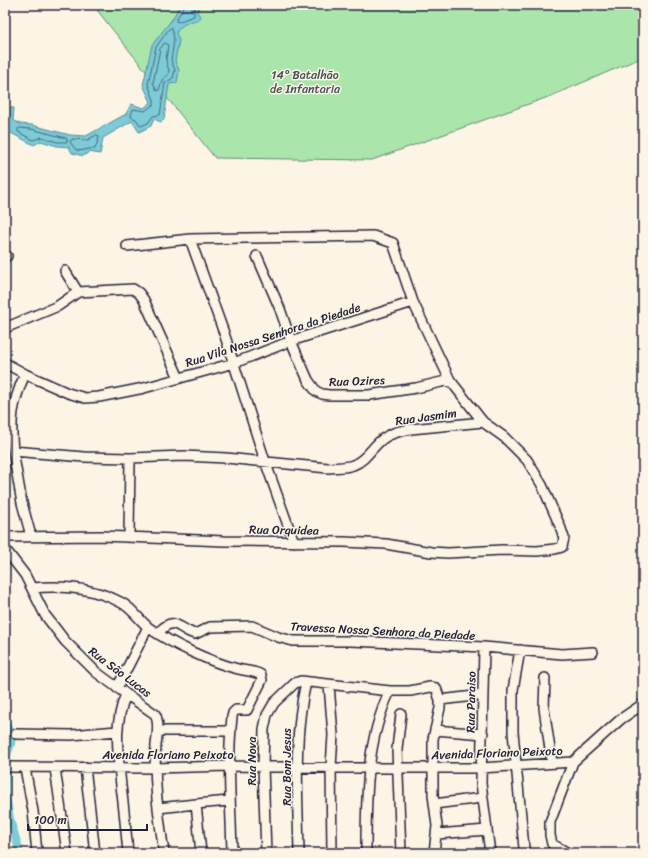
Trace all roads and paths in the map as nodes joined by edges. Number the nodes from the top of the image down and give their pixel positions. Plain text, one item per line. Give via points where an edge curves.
1 (190, 239) junction
2 (127, 246) dead end
3 (257, 256) dead end
4 (65, 271) dead end
5 (78, 292) junction
6 (414, 302) junction
7 (5, 328) edge
8 (291, 341) junction
9 (5, 363) edge
10 (234, 363) junction
11 (25, 374) junction
12 (179, 378) junction
13 (450, 380) junction
14 (483, 422) junction
15 (13, 451) junction
16 (130, 458) junction
17 (265, 461) junction
18 (31, 536) junction
19 (129, 536) junction
20 (5, 537) edge
21 (294, 542) junction
22 (5, 549) edge
23 (32, 588) junction
24 (148, 627) junction
25 (158, 633) junction
26 (484, 647) junction
27 (520, 650) junction
28 (593, 652) dead end
29 (545, 678) dead end
30 (302, 682) junction
31 (329, 685) junction
32 (117, 688) junction
33 (390, 691) junction
34 (126, 694) junction
35 (483, 695) junction
36 (440, 700) junction
37 (643, 704) edge
38 (401, 714) dead end
39 (435, 730) junction
40 (117, 731) junction
41 (158, 731) junction
42 (231, 731) junction
43 (16, 734) dead end
44 (483, 734) junction
45 (573, 762) junction
46 (552, 763) junction
47 (229, 766) junction
48 (516, 766) junction
49 (84, 767) junction
50 (263, 767) junction
51 (298, 767) junction
52 (331, 767) junction
53 (8, 768) edge
54 (25, 768) junction
55 (55, 768) junction
56 (119, 768) junction
57 (154, 768) junction
58 (370, 768) junction
59 (397, 768) junction
60 (433, 768) junction
61 (481, 768) junction
62 (482, 798) junction
63 (229, 801) junction
64 (196, 804) junction
65 (434, 804) junction
66 (158, 808) junction
67 (487, 830) junction
68 (437, 834) junction
69 (524, 848) dead end
70 (38, 853) edge
71 (66, 853) edge
72 (95, 853) edge
73 (128, 853) edge
74 (164, 853) edge
75 (200, 853) edge
76 (232, 853) edge
77 (266, 853) edge
78 (300, 853) edge
79 (332, 853) edge
80 (366, 853) edge
81 (401, 853) edge
82 (434, 853) edge
83 (490, 853) edge
84 (568, 853) edge

1 - 2 street
1 - 6 street via 373,236 393,244
1 - 10 street
3 - 8 street, Rua Ozires
4 - 5 street
5 - 7 street via 58,306
5 - 12 street via 134,289 139,293
6 - 8 street, Rua Vila Nossa Senhora da Piedade
6 - 13 street
8 - 10 street, Rua Vila Nossa Senhora da Piedade
8 - 13 street, Rua Ozires via 308,380 316,391 322,394 369,395
9 - 11 street, Rua Vila Nossa Senhora da Piedade
10 - 12 street, Rua Vila Nossa Senhora da Piedade
10 - 17 street
11 - 12 street, Rua Vila Nossa Senhora da Piedade via 85,398 118,394
11 - 15 street via 13,407
13 - 14 street
14 - 17 street, Rua Jasmim via 394,433 383,438 364,459 348,467 328,468
14 - 21 street, Rua Orquidea via 518,450 535,472 563,533 562,547 542,551 502,550 448,554 386,544
15 - 16 street, Rua Jasmim
15 - 18 street
16 - 17 street, Rua Jasmim via 184,456
16 - 19 street
17 - 21 street
18 - 19 street, Rua Orquidea
18 - 20 street, Rua Orquidea
19 - 21 street, Rua Orquidea
22 - 23 street, Rua São Lucas
23 - 24 street via 60,586 108,597 130,609
23 - 32 street, Rua São Lucas via 45,615 65,641
24 - 25 street
24 - 32 street
25 - 26 street, Travessa Nossa Senhora da Piedade via 166,625 173,623 195,634 210,627 252,626 293,641
25 - 42 street via 205,658 261,675 262,680 248,708 245,711 234,711
26 - 27 street, Travessa Nossa Senhora da Piedade
26 - 35 street, Rua Paraiso
27 - 28 street, Travessa Nossa Senhora da Piedade via 562,654
27 - 48 street via 513,690
29 - 46 street via 544,708
30 - 31 street
30 - 50 street, Rua Nova via 274,703 270,709 264,729
30 - 51 street, Rua Bom Jesus
31 - 33 street
31 - 52 street
32 - 34 street, Rua São Lucas
33 - 36 street via 436,688
33 - 58 street via 374,732
34 - 40 street
34 - 41 street, Rua São Lucas via 155,714
35 - 36 street
35 - 44 street, Rua Paraiso
36 - 39 street via 439,719
37 - 45 street, Avenida Floriano Peixoto via 621,719
38 - 59 street
39 - 44 street
39 - 60 street
40 - 43 street via 71,735
40 - 56 street
41 - 42 street
41 - 57 street
42 - 47 street
44 - 61 street, Rua Paraiso
45 - 46 street, Avenida Floriano Peixoto
45 - 84 street via 549,828 552,844
46 - 48 street, Avenida Floriano Peixoto
47 - 50 street, Avenida Floriano Peixoto
47 - 57 street, Avenida Floriano Peixoto
47 - 63 street
48 - 61 street, Avenida Floriano Peixoto
48 - 69 street
49 - 55 street, Avenida Floriano Peixoto
49 - 56 street, Avenida Floriano Peixoto
49 - 72 street
50 - 51 street, Avenida Floriano Peixoto
50 - 77 street, Rua Nova
51 - 52 street, Avenida Floriano Peixoto
51 - 78 street, Rua Bom Jesus
52 - 58 street, Avenida Floriano Peixoto
52 - 79 street
53 - 54 street, Avenida Floriano Peixoto
54 - 55 street, Avenida Floriano Peixoto
54 - 70 street via 34,811
55 - 71 street
56 - 57 street, Avenida Floriano Peixoto
56 - 73 street
57 - 66 street
58 - 59 street, Avenida Floriano Peixoto
58 - 80 street
59 - 60 street, Avenida Floriano Peixoto
59 - 81 street
60 - 61 street, Avenida Floriano Peixoto
60 - 65 street
61 - 62 street, Rua Paraiso
62 - 65 street
62 - 67 street, Rua Paraiso
63 - 64 street
63 - 76 street
64 - 66 street
64 - 75 street
65 - 68 street
66 - 74 street
67 - 68 street
67 - 83 street, Rua Paraiso
68 - 82 street

